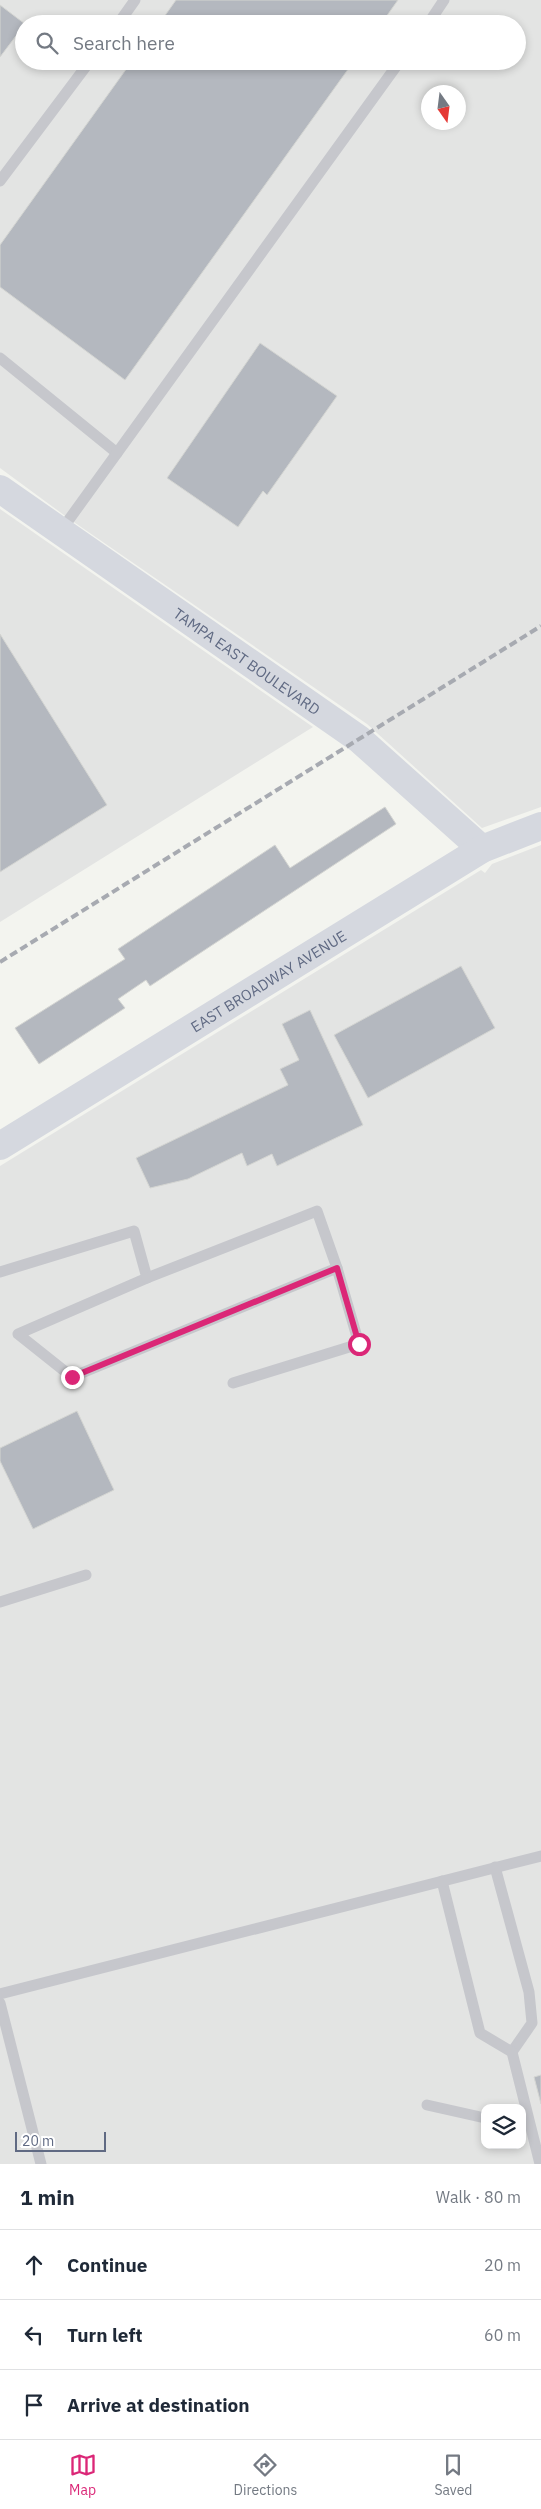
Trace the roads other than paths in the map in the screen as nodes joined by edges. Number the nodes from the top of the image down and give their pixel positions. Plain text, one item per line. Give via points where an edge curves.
1 (136, 0) edge
2 (444, 0) edge
3 (125, 15) edge
4 (434, 15) edge
5 (83, 70) edge
6 (394, 70) edge
7 (0, 182) edge
8 (0, 358) edge
9 (117, 453) junction
10 (0, 488) edge
11 (60, 532) junction
12 (541, 826) edge
13 (482, 849) junction
14 (0, 1146) edge
15 (337, 1268) junction
16 (0, 1272) edge
17 (147, 1278) junction
18 (233, 1383) dead end
19 (86, 1575) dead end
20 (0, 1602) edge
21 (541, 1856) edge
22 (496, 1867) junction
23 (442, 1881) junction
24 (0, 1994) edge
25 (0, 2003) edge
26 (512, 2052) junction
27 (427, 2105) dead end
28 (481, 2117) edge
29 (527, 2127) edge
30 (41, 2164) edge
31 (540, 2164) edge

1 - 3 lane
2 - 4 lane
5 - 7 lane
6 - 9 lane
8 - 9 lane
9 - 11 lane
10 - 11 main road, TAMPA EAST BOULEVARD
11 - 13 main road, TAMPA EAST BOULEVARD via 359,739
12 - 13 main road, EAST BROADWAY AVENUE
13 - 14 main road, EAST BROADWAY AVENUE
15 - 17 lane via 317,1212
15 - 17 lane via 72,1377 18,1334
15 - 18 lane via 359,1344
16 - 17 lane via 134,1231
19 - 20 lane
21 - 22 lane
22 - 23 lane
22 - 26 lane via 530,2000 532,2023
23 - 24 lane
23 - 26 lane via 480,2034
25 - 30 lane
26 - 29 lane
27 - 28 lane
29 - 31 lane

